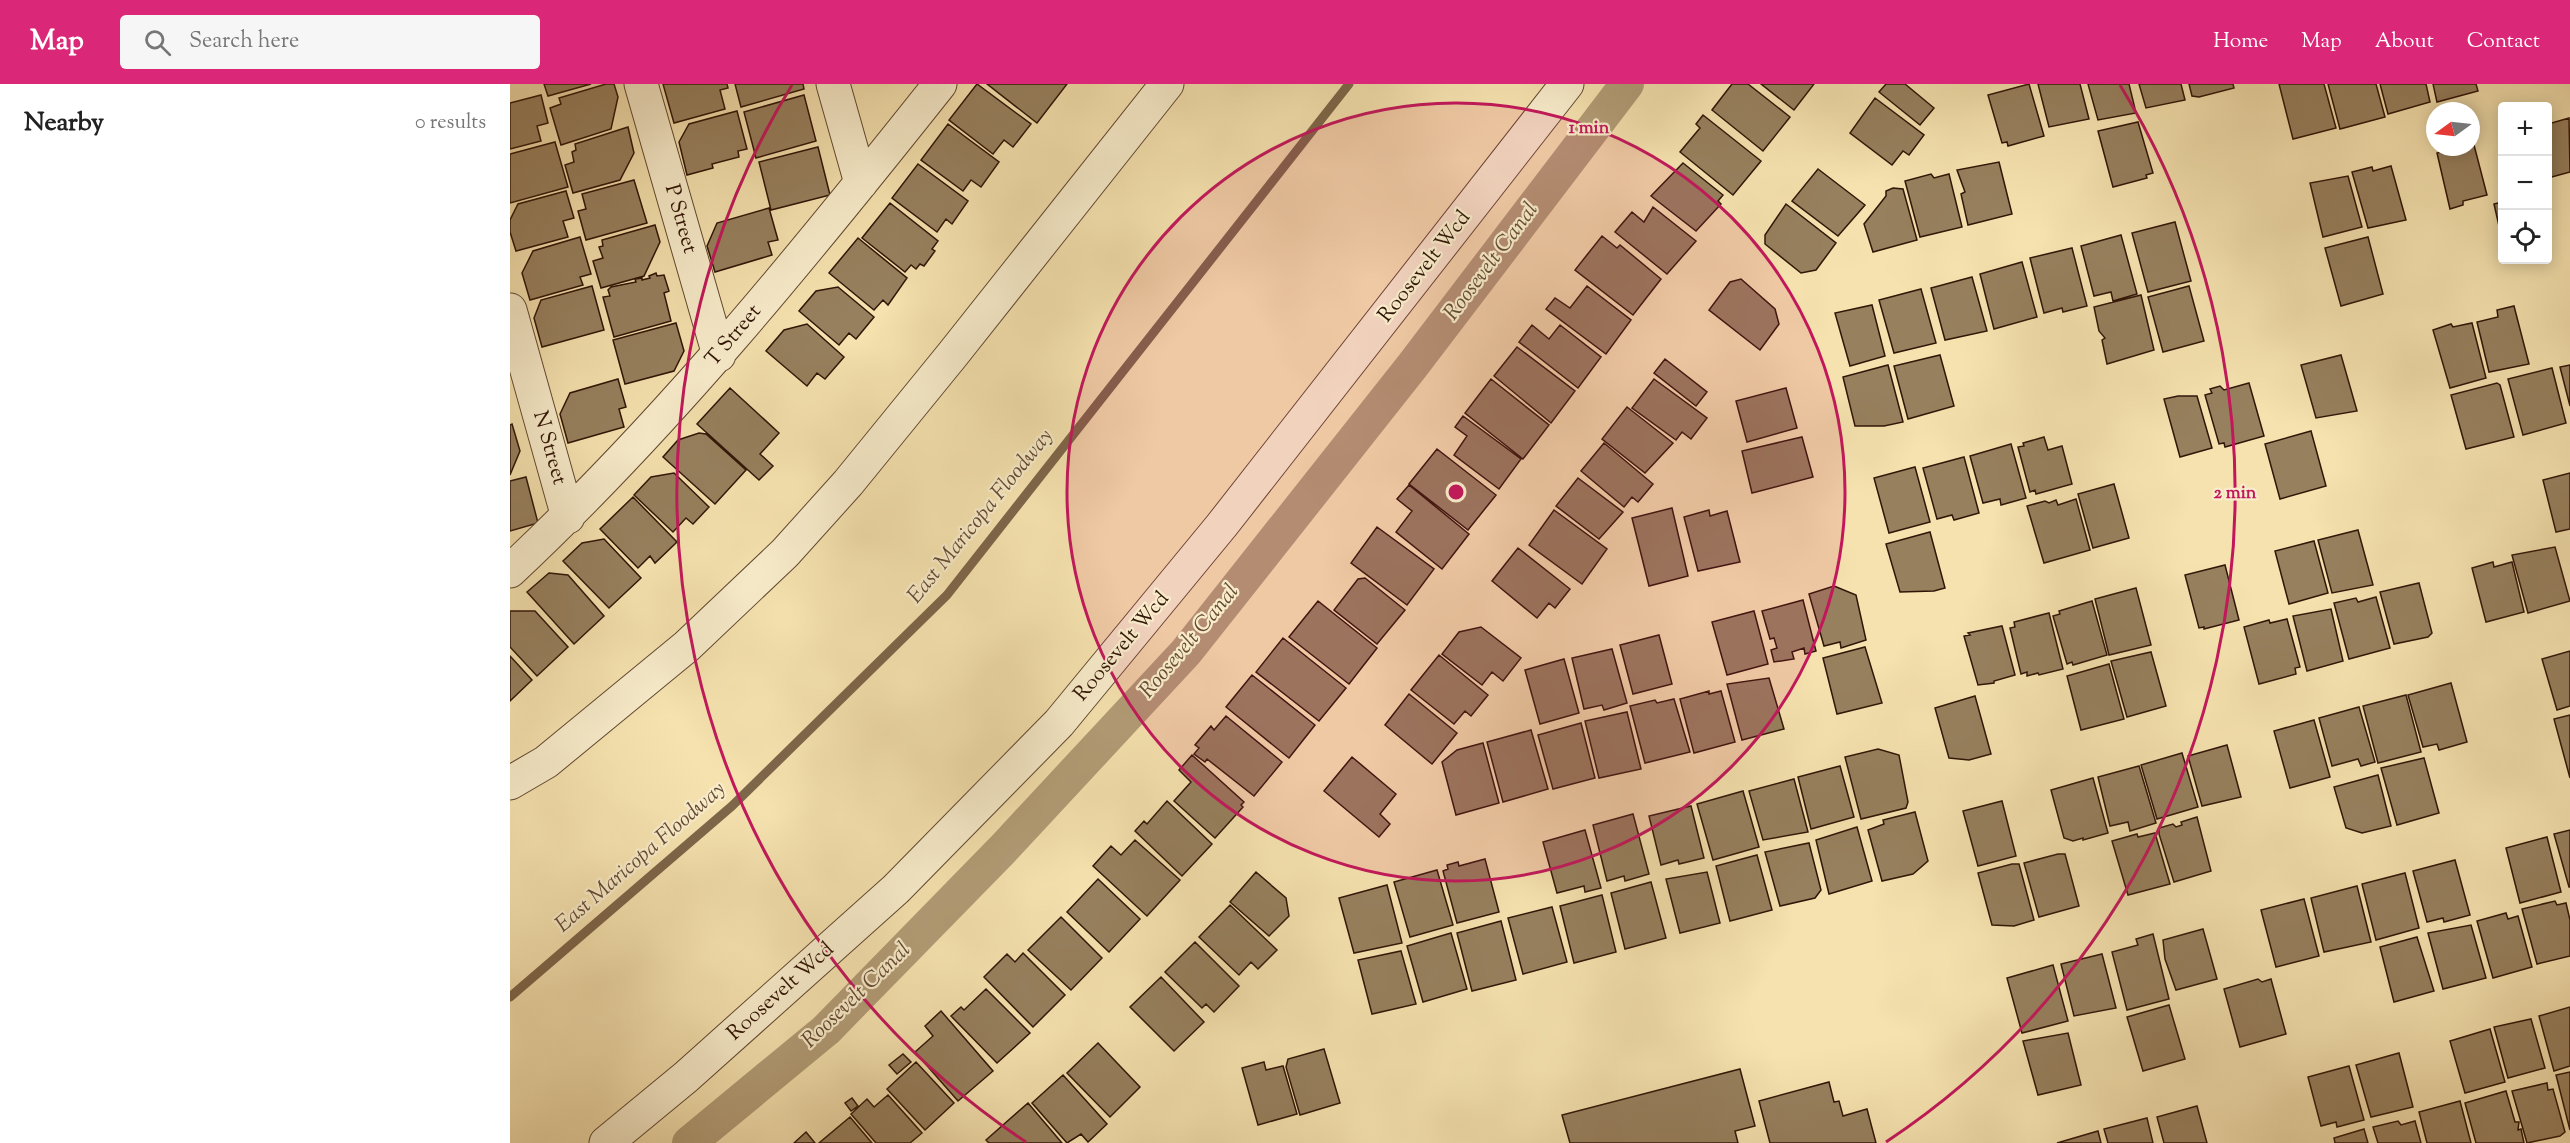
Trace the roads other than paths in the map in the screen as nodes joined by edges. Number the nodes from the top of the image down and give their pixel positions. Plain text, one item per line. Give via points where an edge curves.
1 (641, 84) edge
2 (833, 84) edge
3 (940, 84) edge
4 (1167, 84) edge
5 (1567, 84) edge
6 (861, 183) junction
7 (510, 310) edge
8 (719, 355) junction
9 (568, 517) junction
10 (510, 571) edge
11 (510, 783) edge
12 (606, 1143) edge

1 - 8 street, P Street
2 - 6 street
3 - 6 street, T Street
4 - 11 street via 848,483 785,553 687,646 546,762
5 - 12 street, Roosevelt Wcd via 1222,525 1059,723 896,889 686,1077
6 - 8 street, T Street
7 - 9 street, N Street
8 - 9 street, T Street
9 - 10 street, T Street

